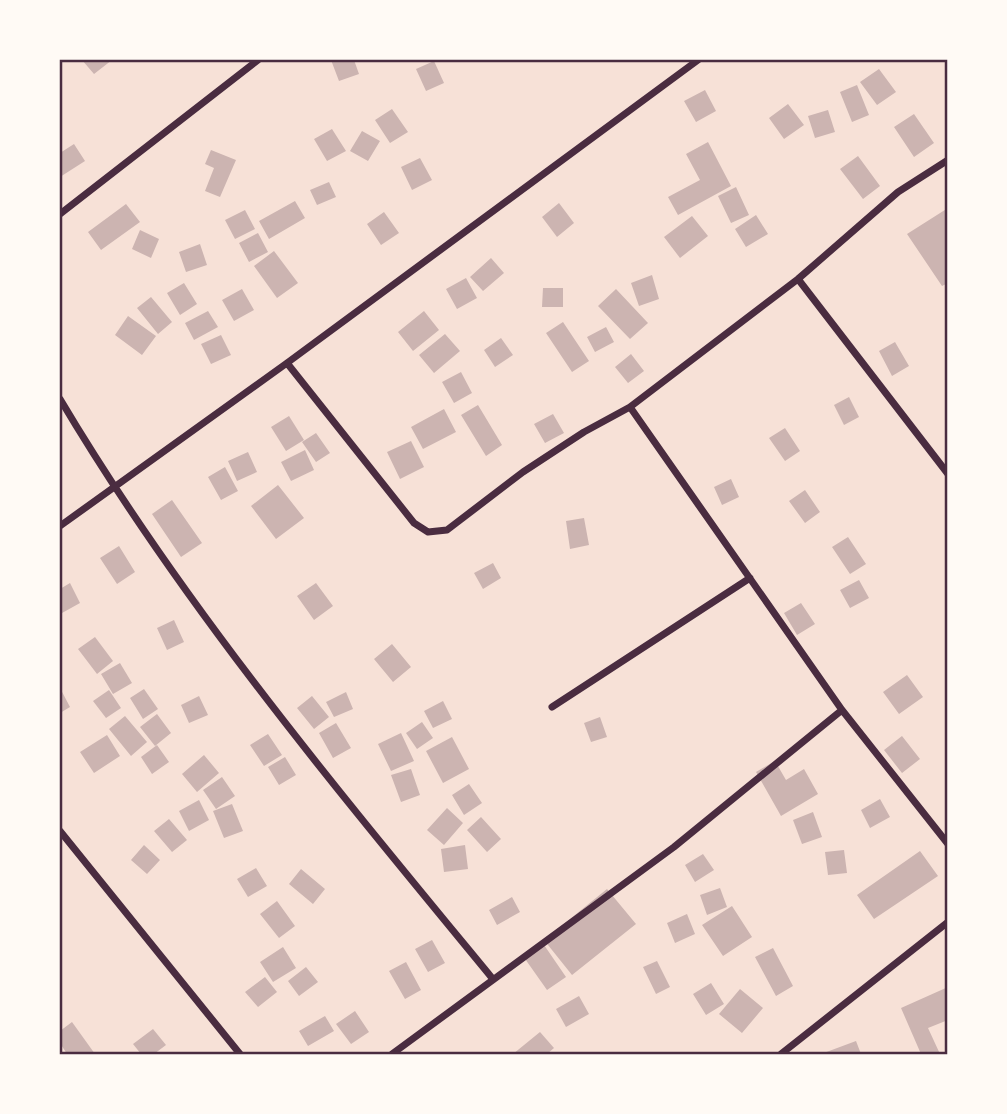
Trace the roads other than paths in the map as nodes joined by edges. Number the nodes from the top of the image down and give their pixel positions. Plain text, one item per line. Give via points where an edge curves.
1 (258, 60) edge
2 (698, 60) edge
3 (947, 160) edge
4 (60, 214) edge
5 (798, 279) junction
6 (287, 363) junction
7 (60, 400) edge
8 (630, 407) junction
9 (947, 474) edge
10 (112, 487) junction
11 (60, 526) edge
12 (750, 578) junction
13 (552, 707) dead end
14 (842, 710) junction
15 (60, 831) edge
16 (947, 845) edge
17 (947, 922) edge
18 (492, 978) junction
19 (240, 1055) edge
20 (391, 1055) edge
21 (781, 1055) edge

1 - 4 street
2 - 6 street
3 - 5 street via 898,192
5 - 8 street
5 - 9 street
6 - 8 street via 414,523 428,532 447,530 523,472
6 - 10 street
7 - 10 street
8 - 12 street
10 - 11 street
10 - 18 street via 247,673
12 - 13 street
12 - 14 street
14 - 16 street
14 - 18 street via 674,847
15 - 19 street
17 - 21 street
18 - 20 street

